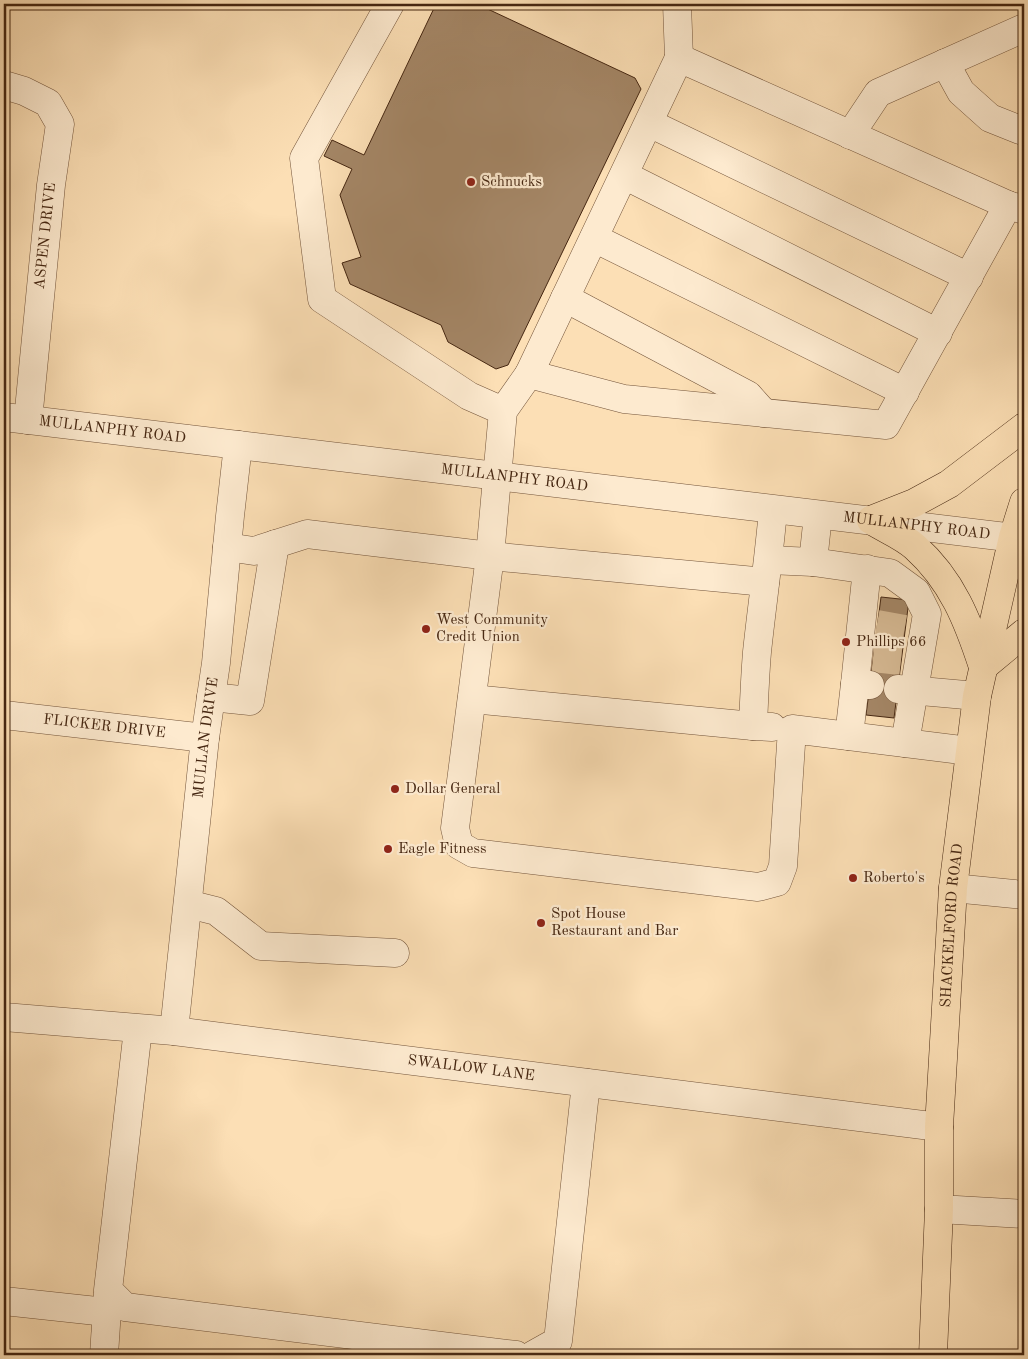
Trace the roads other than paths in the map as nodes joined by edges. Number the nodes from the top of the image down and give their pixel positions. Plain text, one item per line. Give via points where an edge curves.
1 (390, 4) edge
2 (677, 4) edge
3 (1024, 28) edge
4 (679, 58) junction
5 (945, 63) junction
6 (4, 85) edge
7 (648, 123) junction
8 (1020, 130) dead end
9 (850, 134) junction
10 (624, 176) junction
11 (1016, 208) edge
12 (594, 238) junction
13 (969, 277) junction
14 (565, 298) junction
15 (938, 333) junction
16 (529, 374) junction
17 (905, 392) junction
18 (503, 411) junction
19 (764, 412) junction
20 (16, 419) edge
21 (1024, 428) edge
22 (238, 445) junction
23 (498, 476) junction
24 (1024, 502) edge
25 (773, 510) junction
26 (818, 515) junction
27 (871, 520) junction
28 (1018, 538) edge
29 (275, 544) junction
30 (227, 547) junction
31 (490, 556) junction
32 (813, 562) junction
33 (867, 569) junction
34 (767, 571) junction
35 (1024, 633) edge
36 (983, 667) junction
37 (908, 676) junction
38 (977, 696) junction
39 (211, 697) junction
40 (472, 699) junction
41 (4, 715) edge
42 (753, 726) junction
43 (792, 729) junction
44 (849, 736) junction
45 (205, 738) junction
46 (905, 743) junction
47 (968, 751) junction
48 (953, 888) junction
49 (1024, 895) edge
50 (188, 904) junction
51 (395, 953) dead end
52 (4, 1017) edge
53 (138, 1029) junction
54 (174, 1031) junction
55 (586, 1083) junction
56 (939, 1128) junction
57 (939, 1209) junction
58 (1024, 1214) edge
59 (4, 1301) edge
60 (107, 1301) junction
61 (557, 1348) edge
62 (104, 1355) edge
63 (516, 1355) edge
64 (533, 1355) edge
65 (932, 1355) edge

1 - 18 street via 304,158 322,299 469,396
2 - 4 street
3 - 5 street
4 - 7 street
4 - 9 street
5 - 8 street via 961,92 990,118
5 - 9 street via 878,93
6 - 20 street, ASPEN DRIVE via 24,90 48,103 60,124
7 - 10 street
7 - 13 street
9 - 11 street
10 - 12 street
10 - 15 street
11 - 13 street
12 - 14 street
12 - 17 street
13 - 15 street
14 - 16 street
14 - 19 street via 748,394
15 - 17 street
16 - 18 street
16 - 19 street via 624,399
17 - 19 street via 886,425
18 - 23 street
20 - 22 street, MULLANPHY ROAD
21 - 27 main road via 949,484 914,503
22 - 23 street, MULLANPHY ROAD
22 - 30 street, MULLAN DRIVE
23 - 25 street, MULLANPHY ROAD
23 - 31 street
24 - 28 main road, SHACKELFORD ROAD
25 - 26 street, MULLANPHY ROAD
25 - 34 street
26 - 27 street, MULLANPHY ROAD
26 - 32 street
27 - 28 street, MULLANPHY ROAD
27 - 36 main road via 914,546 943,576 969,625
28 - 36 main road, SHACKELFORD ROAD
29 - 30 street via 254,551
29 - 31 street via 307,534
29 - 39 street via 250,701
30 - 39 street, MULLAN DRIVE
31 - 34 street
31 - 40 street
32 - 33 street
32 - 34 street
33 - 37 street via 890,573 916,592 927,614 915,630
33 - 44 street via 869,623 862,685
34 - 42 street
35 - 36 main road
36 - 38 main road, SHACKELFORD ROAD
37 - 38 street
37 - 46 street
38 - 47 main road, SHACKELFORD ROAD
39 - 45 street, MULLAN DRIVE
40 - 42 street
40 - 43 street via 455,828 459,845 473,853 758,887 777,882 783,866
41 - 45 street, FLICKER DRIVE
42 - 43 street
43 - 44 street
44 - 46 street
45 - 50 street, MULLAN DRIVE
46 - 47 street
47 - 48 main road, SHACKELFORD ROAD
48 - 49 street
48 - 56 main road, SHACKELFORD ROAD
50 - 51 street via 216,911 261,946
50 - 54 street, MULLAN DRIVE
52 - 53 street, SWALLOW LANE
53 - 54 street, SWALLOW LANE
53 - 60 street
54 - 55 street, SWALLOW LANE
55 - 56 street, SWALLOW LANE
55 - 61 street
56 - 57 main road, SHACKELFORD ROAD
57 - 58 street
57 - 65 main road, SHACKELFORD ROAD
59 - 60 street
60 - 62 street
60 - 63 street via 125,1307
61 - 64 street

